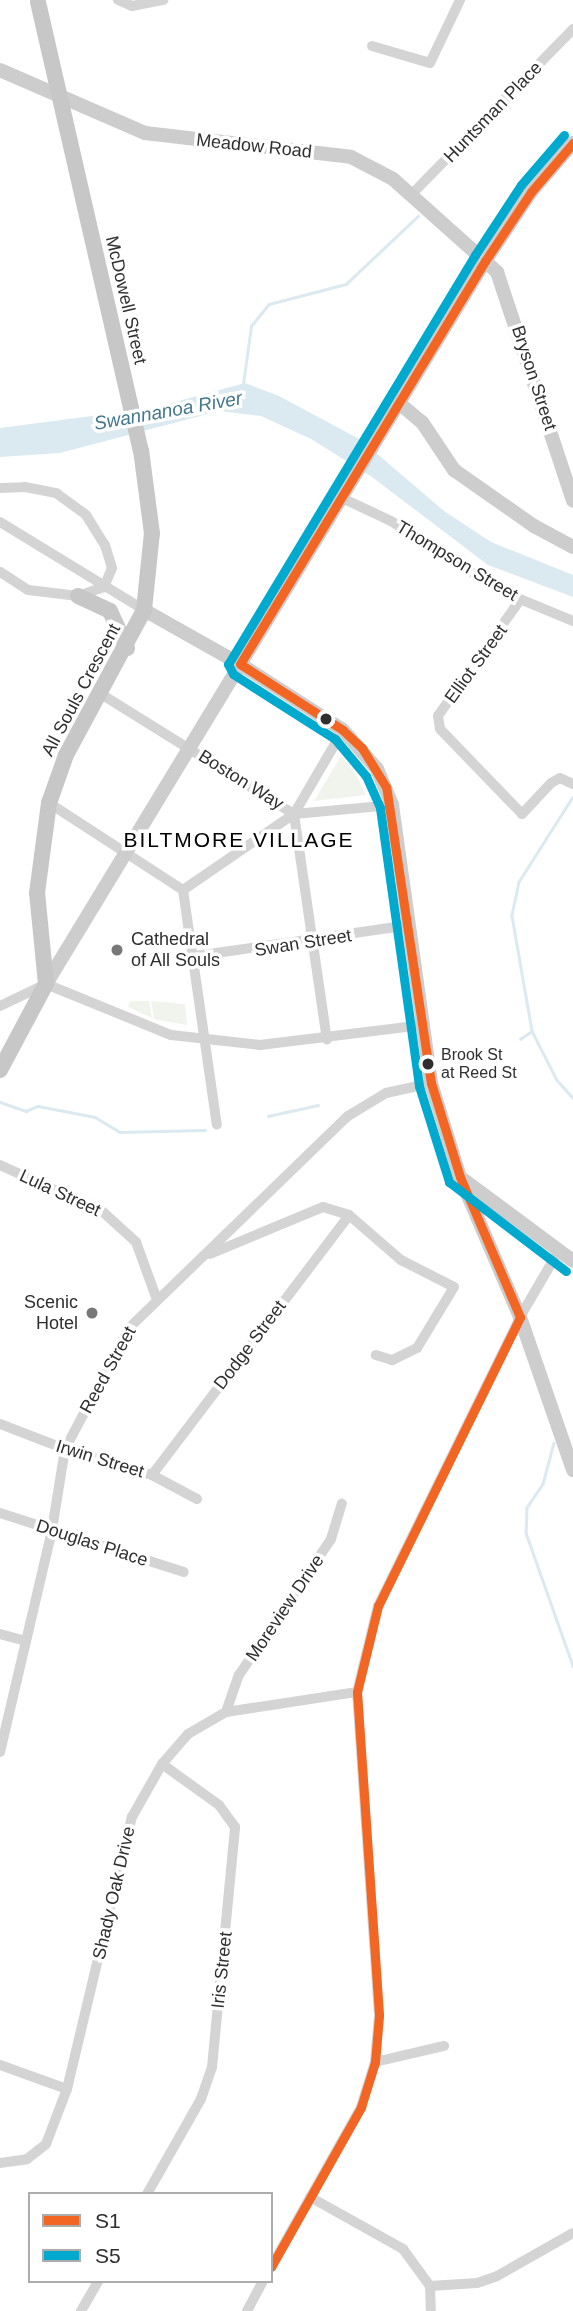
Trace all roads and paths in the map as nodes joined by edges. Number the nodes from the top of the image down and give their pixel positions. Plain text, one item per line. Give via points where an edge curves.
1 (118, 0) edge
2 (163, 0) edge
3 (460, 0) edge
4 (38, 1) edge
5 (573, 29) edge
6 (372, 46) dead end
7 (0, 70) edge
8 (573, 143) edge
9 (412, 194) junction
10 (485, 261) junction
11 (400, 403) junction
12 (0, 488) edge
13 (342, 498) junction
14 (573, 501) edge
15 (0, 522) edge
16 (573, 547) edge
17 (0, 572) edge
18 (104, 587) junction
19 (78, 596) junction
20 (520, 600) junction
21 (144, 610) junction
22 (573, 621) edge
23 (127, 649) junction
24 (240, 664) junction
25 (101, 694) junction
26 (343, 730) junction
27 (190, 748) junction
28 (572, 783) edge
29 (49, 803) junction
30 (392, 805) junction
31 (294, 814) junction
32 (129, 851) junction
33 (183, 890) junction
34 (410, 925) junction
35 (314, 942) junction
36 (195, 956) junction
37 (46, 984) junction
38 (0, 1006) edge
39 (424, 1025) junction
40 (206, 1040) junction
41 (327, 1040) junction
42 (0, 1070) edge
43 (431, 1083) junction
44 (217, 1125) dead end
45 (0, 1166) edge
46 (460, 1177) junction
47 (349, 1214) junction
48 (558, 1252) junction
49 (204, 1257) junction
50 (573, 1261) edge
51 (156, 1297) junction
52 (520, 1317) junction
53 (376, 1354) dead end
54 (0, 1424) edge
55 (65, 1449) junction
56 (573, 1470) edge
57 (152, 1475) junction
58 (197, 1499) dead end
59 (342, 1504) dead end
60 (0, 1513) edge
61 (52, 1530) junction
62 (184, 1572) dead end
63 (2, 1635) edge
64 (26, 1641) junction
65 (358, 1692) junction
66 (226, 1712) junction
67 (0, 1752) edge
68 (162, 1764) junction
69 (444, 2046) dead end
70 (375, 2062) junction
71 (0, 2065) edge
72 (67, 2089) junction
73 (0, 2163) edge
74 (149, 2192) edge
75 (310, 2197) junction
76 (573, 2233) edge
77 (273, 2263) edge
78 (97, 2283) edge
79 (262, 2283) edge
80 (430, 2286) junction
81 (81, 2311) edge
82 (247, 2311) edge
83 (431, 2311) edge

1 - 2 street via 132,6
3 - 6 street via 430,63
4 - 21 main road, McDowell Street, bridge via 141,450 152,533
5 - 9 street, Huntsman Place
7 - 9 main road, Meadow Road via 145,133 365,161
8 - 10 main road via 530,194
9 - 10 main road, Meadow Road
10 - 11 main road
10 - 14 main road, Bryson Street via 497,272 506,294
11 - 13 main road
11 - 16 main road via 422,422 454,470 534,526
12 - 18 street via 56,493 86,515 105,545 112,568
13 - 20 street, Thompson Street via 391,521
13 - 24 main road
15 - 18 street
17 - 19 street via 27,590
18 - 19 street
18 - 21 street
19 - 23 main road via 110,611
20 - 22 street, Thompson Street
20 - 28 street, Elliot Street via 438,716 440,729 522,814 551,783 560,778
21 - 23 main road, All Souls Crescent
21 - 24 main road
23 - 25 main road, All Souls Crescent
24 - 26 main road
24 - 27 main road
25 - 27 street, Boston Way
25 - 29 main road, All Souls Crescent via 66,755
26 - 30 main road via 377,769
26 - 31 street
27 - 31 street, Boston Way
27 - 32 main road
29 - 32 street
29 - 37 main road, All Souls Crescent via 37,893
30 - 31 street
30 - 34 main road
31 - 33 street
31 - 35 street, Boston Way
32 - 33 street
32 - 37 main road
33 - 36 street
34 - 35 street, Swan Street
34 - 39 main road
35 - 36 street, Swan Street
35 - 41 street, Boston Way
36 - 40 street
37 - 38 street
37 - 40 street via 171,1035
37 - 42 main road
39 - 41 street
39 - 43 main road
40 - 41 street via 276,1045
40 - 44 street
43 - 46 main road
43 - 49 street, Reed Street via 386,1093 348,1116
45 - 51 street, Lula Street via 103,1212 136,1242
46 - 48 main road
46 - 52 main road
47 - 49 street via 323,1208
47 - 53 street via 401,1260 454,1287 417,1348 392,1360
47 - 57 street, Dodge Street
48 - 50 main road
48 - 52 street
49 - 51 street, Reed Street
51 - 55 street, Reed Street via 129,1328
52 - 56 main road
52 - 65 street via 378,1606
54 - 55 street, Irwin Street
55 - 57 street, Irwin Street
55 - 61 street, Reed Street
57 - 58 street, Irwin Street
59 - 66 street, Moreview Drive via 331,1539 239,1675
60 - 61 street, Douglas Place
61 - 62 street, Douglas Place
61 - 64 street, Reed Street
63 - 64 street
64 - 67 street, Reed Street
65 - 66 street, Shady Oak Drive
65 - 70 street via 379,2015
66 - 68 street, Shady Oak Drive via 188,1734
68 - 72 street, Shady Oak Drive via 132,1817
68 - 74 street, Iris Street via 229,1817 235,1827 212,2067 201,2099
69 - 70 street
70 - 75 street via 361,2107
71 - 72 street
72 - 73 street, Shady Oak Drive via 46,2144 27,2159
75 - 77 street
75 - 80 street via 403,2249
76 - 80 street via 497,2276 477,2283
78 - 81 street
79 - 82 street
80 - 83 street

